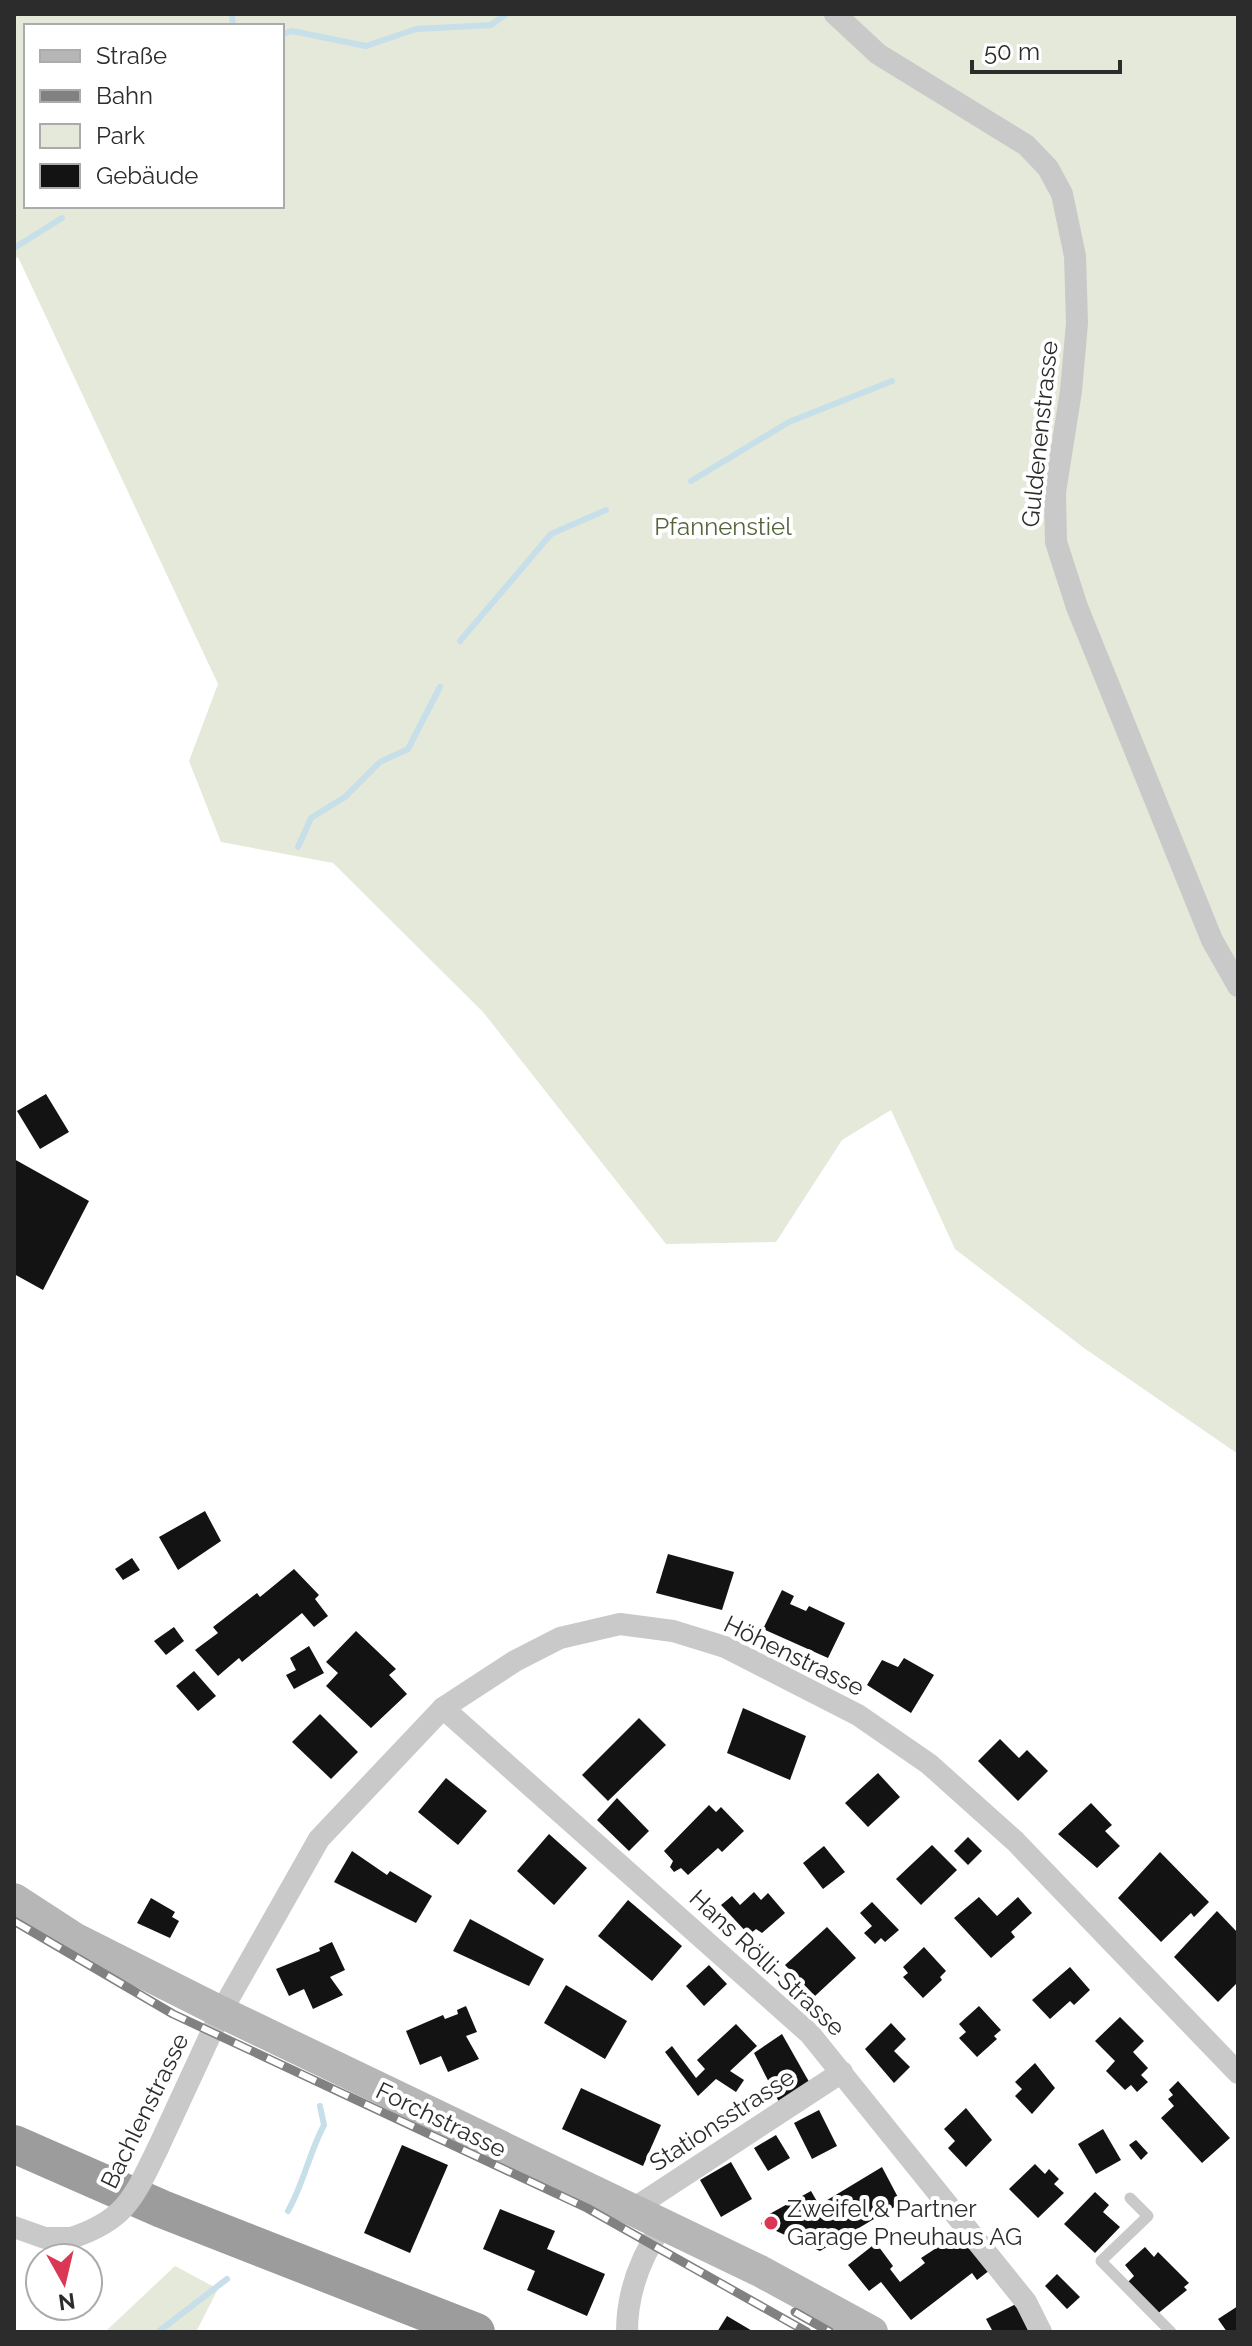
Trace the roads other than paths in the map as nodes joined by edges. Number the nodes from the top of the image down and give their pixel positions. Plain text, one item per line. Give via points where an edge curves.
1 (835, 14) edge
2 (1238, 986) edge
3 (443, 1708) junction
4 (14, 1899) edge
5 (221, 2012) junction
6 (842, 2072) junction
7 (1238, 2073) edge
8 (14, 2144) edge
9 (14, 2165) edge
10 (1130, 2198) dead end
11 (630, 2211) junction
12 (662, 2226) junction
13 (14, 2227) edge
14 (426, 2332) edge
15 (476, 2332) edge
16 (627, 2332) edge
17 (872, 2332) edge
18 (1041, 2332) edge
19 (1171, 2332) edge

1 - 2 street, Guldenenstrasse via 878,54 1026,145 1048,168 1062,194 1075,256 1077,323 1055,492 1058,553 1212,940
3 - 5 street, Höhenstrasse via 319,1839
3 - 6 street, Hans Rölli-Strasse via 757,1984
3 - 7 street, Höhenstrasse via 560,1638 620,1624 673,1631 725,1647 858,1715 929,1764 1015,1841
4 - 5 main road, Forchstrasse via 74,1938
5 - 11 main road, Forchstrasse
5 - 13 street, Bachlenstrasse, bridge via 132,2201 116,2218 71,2238 45,2238
6 - 11 street, Stationsstrasse
6 - 18 street, Hans Rölli-Strasse via 1026,2302
8 - 15 highway via 162,2209
9 - 14 highway
10 - 19 lane via 1148,2216 1101,2261
11 - 12 main road, Forchstrasse
12 - 16 street via 628,2299
12 - 17 main road, Forchstrasse

